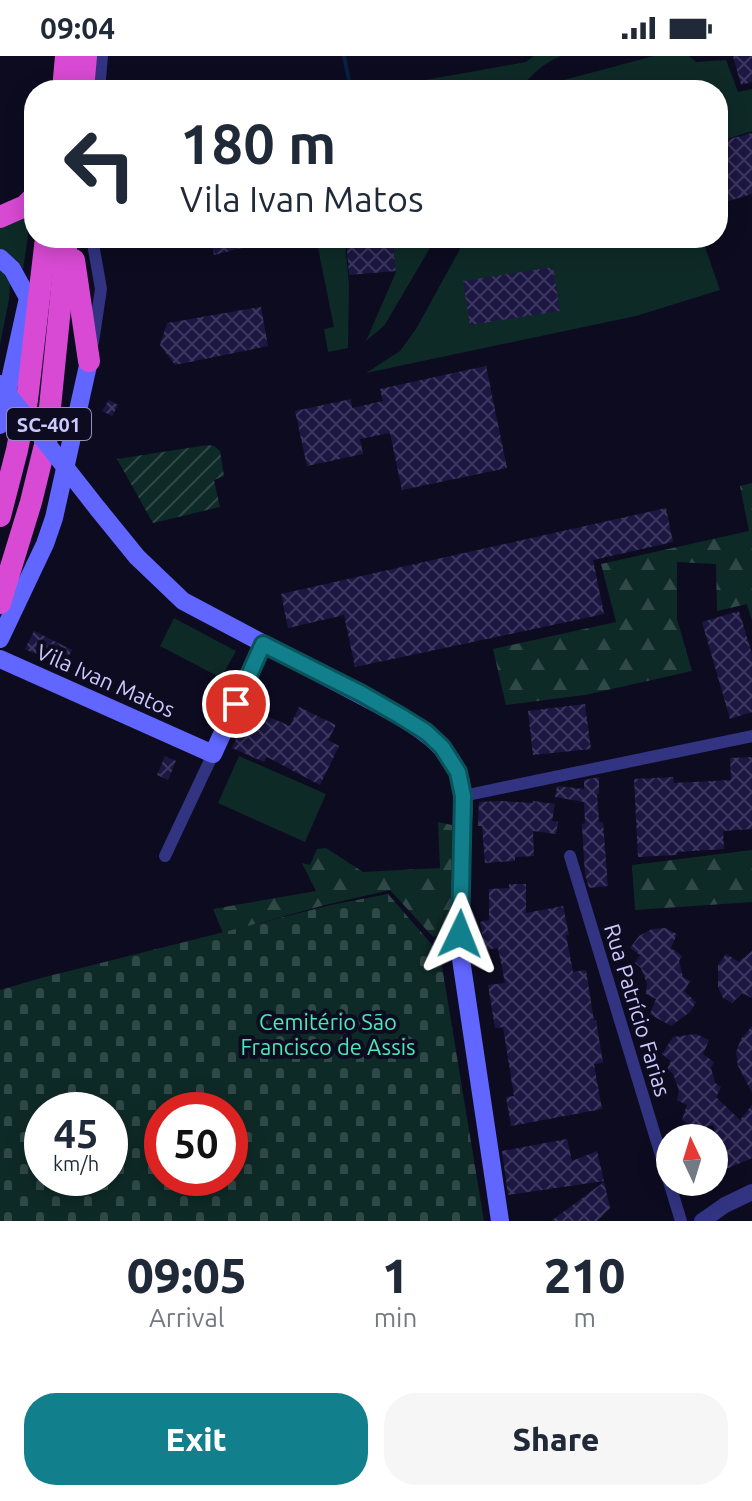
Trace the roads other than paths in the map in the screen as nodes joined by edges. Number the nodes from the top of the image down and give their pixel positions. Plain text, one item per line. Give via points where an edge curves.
1 (86, 56) edge
2 (102, 56) edge
3 (84, 80) edge
4 (100, 80) edge
5 (24, 206) edge
6 (0, 217) edge
7 (45, 248) edge
8 (68, 248) edge
9 (71, 248) edge
10 (94, 248) edge
11 (0, 258) edge
12 (42, 267) junction
13 (28, 298) junction
14 (89, 361) junction
15 (0, 384) edge
16 (0, 425) edge
17 (0, 516) edge
18 (0, 603) edge
19 (0, 639) edge
20 (263, 644) junction
21 (0, 659) edge
22 (752, 736) edge
23 (213, 754) junction
24 (463, 796) junction
25 (165, 856) dead end
26 (570, 856) dead end
27 (752, 1192) edge
28 (500, 1221) edge
29 (681, 1221) edge
30 (702, 1221) edge

1 - 3 highway
2 - 4 street
5 - 6 highway
7 - 12 highway, SC-401
8 - 18 highway, SC-401 via 47,437
9 - 14 highway
10 - 14 street via 101,289
11 - 13 main road
12 - 13 highway
12 - 17 highway, SC-401 via 27,400
13 - 16 main road
14 - 19 main road via 54,518
15 - 20 main road, bridge via 137,557 183,601
20 - 23 main road
20 - 24 main road via 426,732 458,772
21 - 23 main road, Vila Ivan Matos
22 - 24 street
23 - 25 street
24 - 28 main road via 461,959
26 - 29 street, Rua Patrício Farias
27 - 30 street

